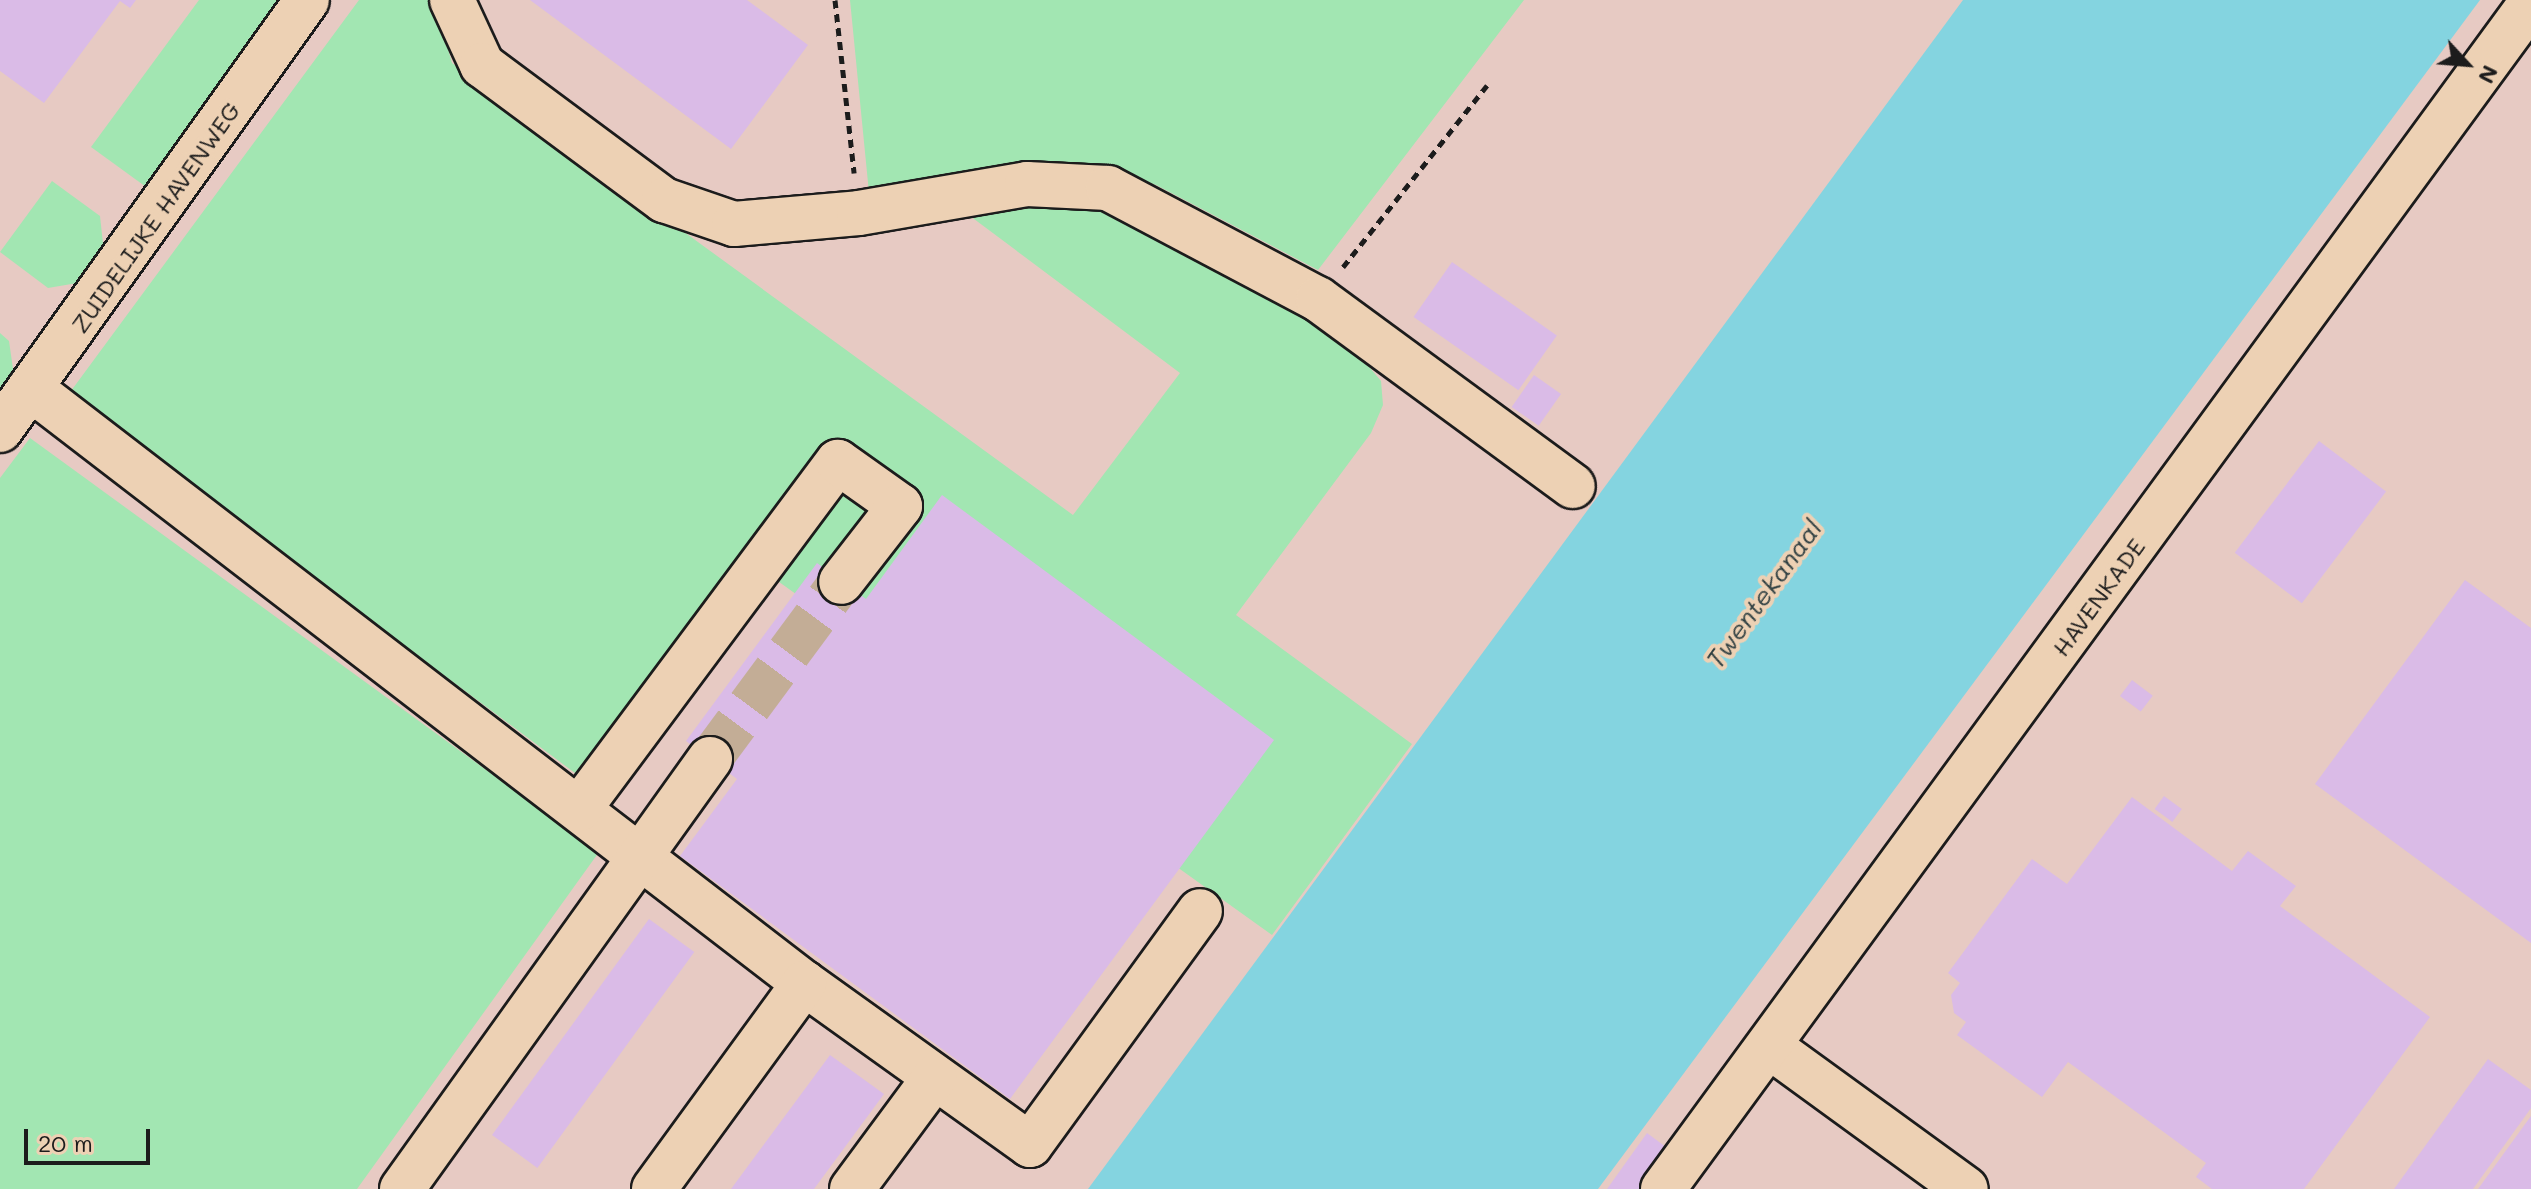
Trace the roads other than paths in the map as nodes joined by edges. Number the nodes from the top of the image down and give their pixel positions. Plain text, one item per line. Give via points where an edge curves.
1 (307, 0) edge
2 (452, 0) edge
3 (2531, 3) edge
4 (30, 388) junction
5 (0, 430) edge
6 (1573, 486) dead end
7 (841, 582) tunnel mouth
8 (710, 759) tunnel mouth
9 (579, 809) junction
10 (643, 859) junction
11 (1200, 911) dead end
12 (804, 983) junction
13 (1769, 1046) junction
14 (935, 1077) junction
15 (402, 1189) edge
16 (654, 1189) edge
17 (852, 1189) edge
18 (1663, 1189) edge
19 (1966, 1189) edge

1 - 4 street, ZUIDELIJKE HAVENWEG
2 - 6 street via 482,65 664,200 734,224 859,213 1027,184 1108,188 1318,299
3 - 13 street, HAVENKADE
4 - 5 street, ZUIDELIJKE HAVENWEG
4 - 9 street
7 - 9 street via 900,506 838,462
8 - 10 street
9 - 10 street
10 - 12 street
10 - 15 street
11 - 14 street via 1030,1145
12 - 14 street
12 - 16 street
13 - 18 street, HAVENKADE
13 - 19 street
14 - 17 street

